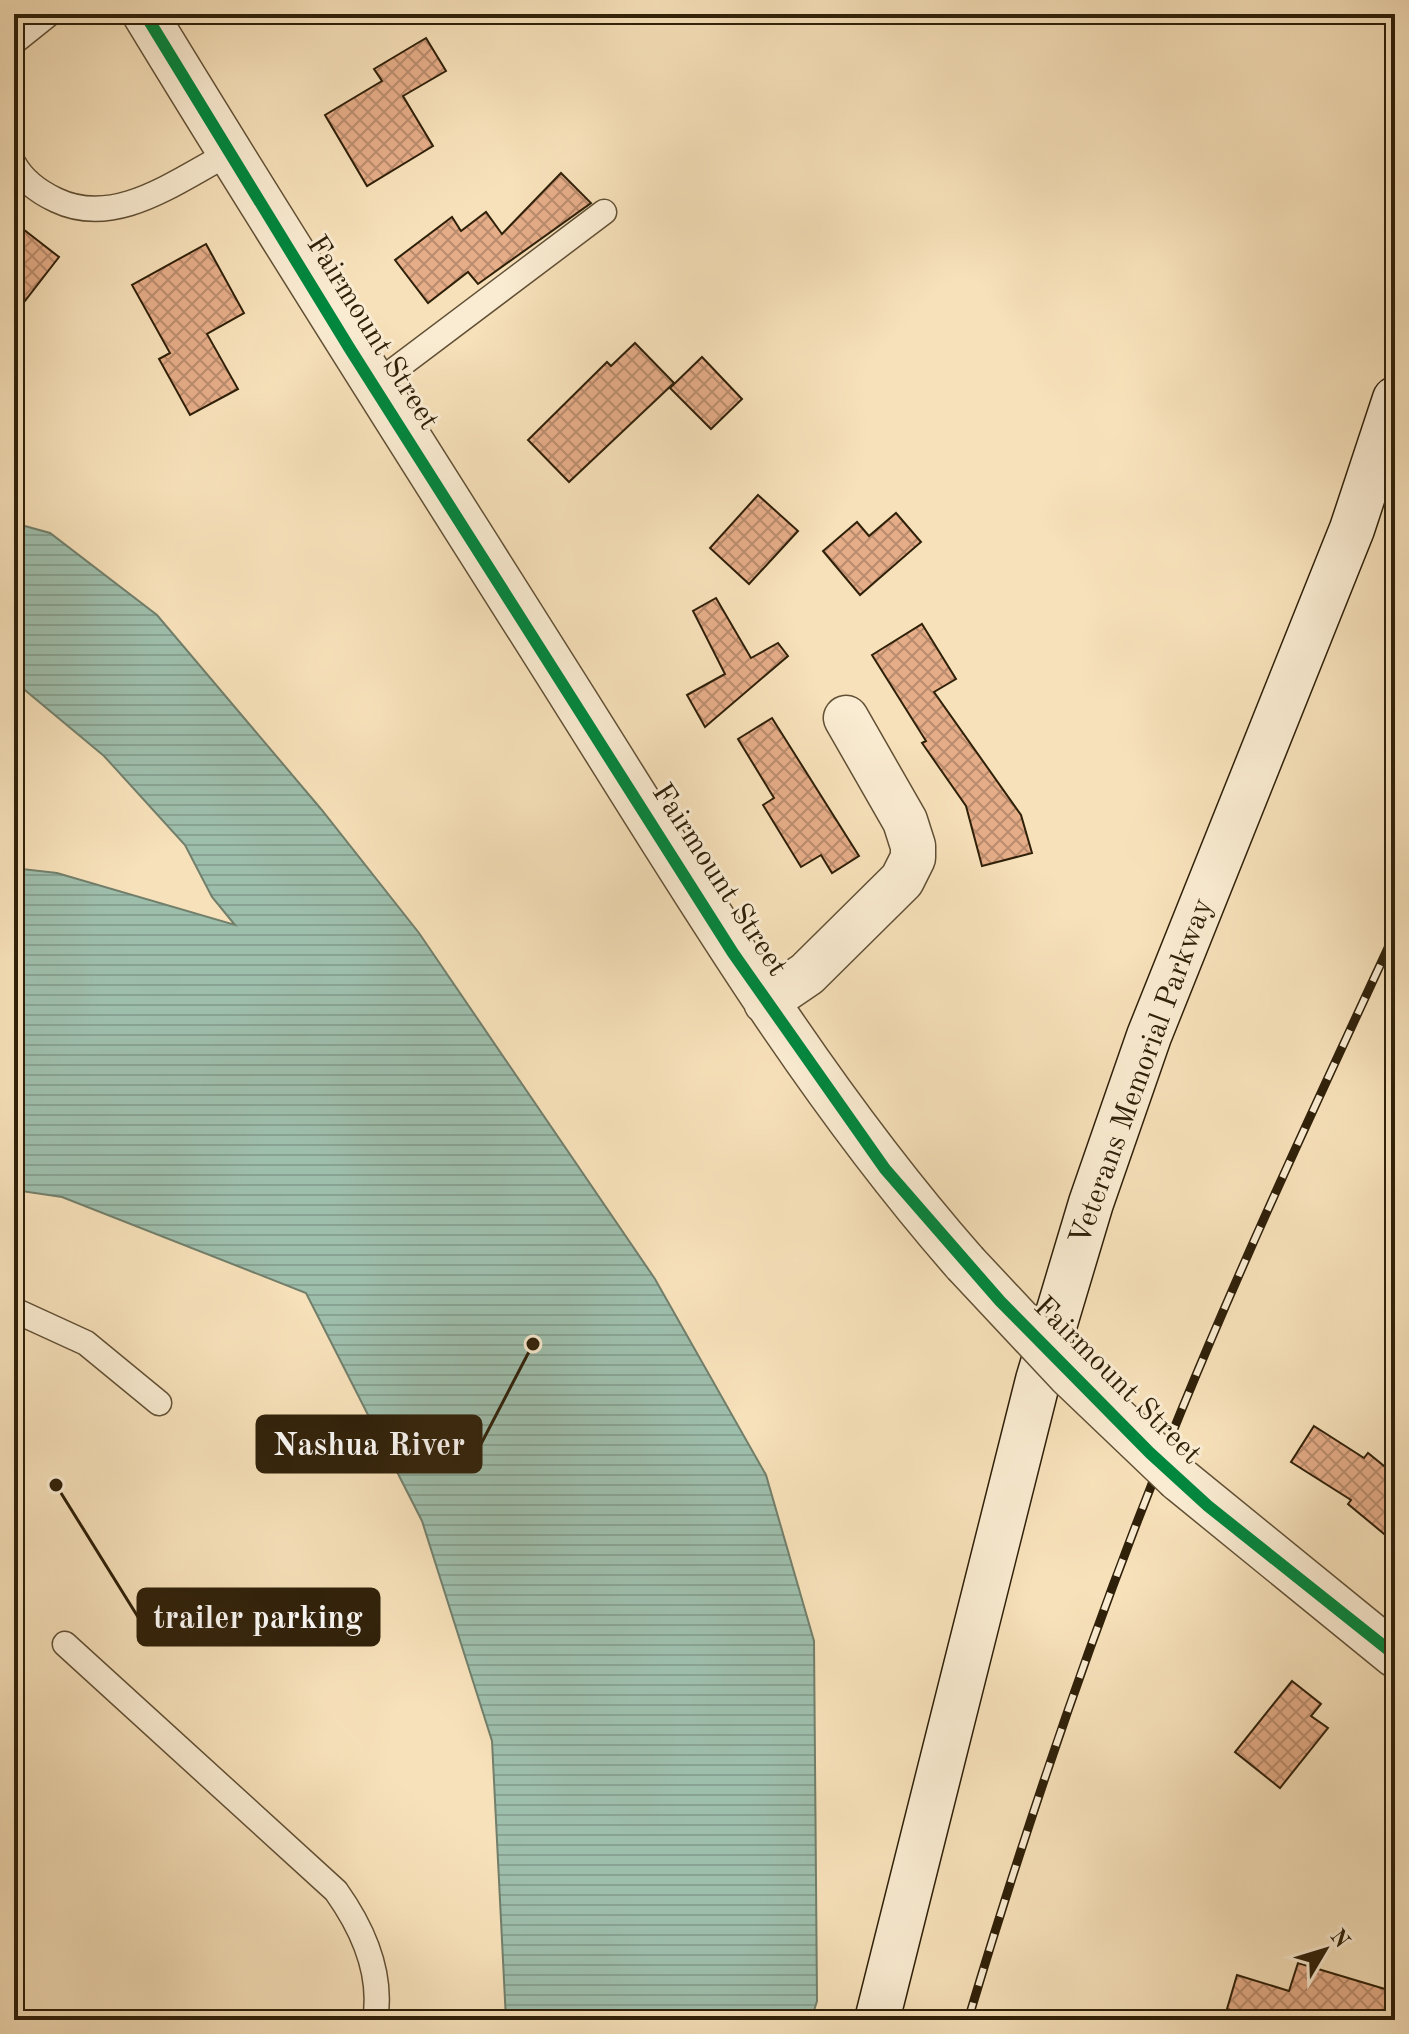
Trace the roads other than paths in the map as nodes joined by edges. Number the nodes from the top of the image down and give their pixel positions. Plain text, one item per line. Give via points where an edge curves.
1 (49, 14) edge
2 (145, 14) edge
3 (14, 42) edge
4 (230, 153) junction
5 (14, 164) edge
6 (604, 212) dead end
7 (373, 386) junction
8 (1395, 399) edge
9 (846, 718) dead end
10 (766, 1002) junction
11 (14, 1310) edge
12 (159, 1403) dead end
13 (65, 1644) dead end
14 (1395, 1655) edge
15 (375, 2020) edge
16 (877, 2020) edge

1 - 3 lane
2 - 4 street, Fairmount Street
4 - 5 lane via 121,208 93,211 40,193
4 - 7 street, Fairmount Street
6 - 7 lane
7 - 10 street, Fairmount Street
8 - 16 street, Veterans Memorial Parkway via 1352,529 1149,1036 1091,1203 1038,1380
9 - 10 street via 905,821 913,858 902,880 807,974
10 - 14 street, Fairmount Street, bridge via 885,1169 1088,1393 1208,1506
11 - 12 lane via 86,1343
13 - 15 lane via 336,1891 371,1959

